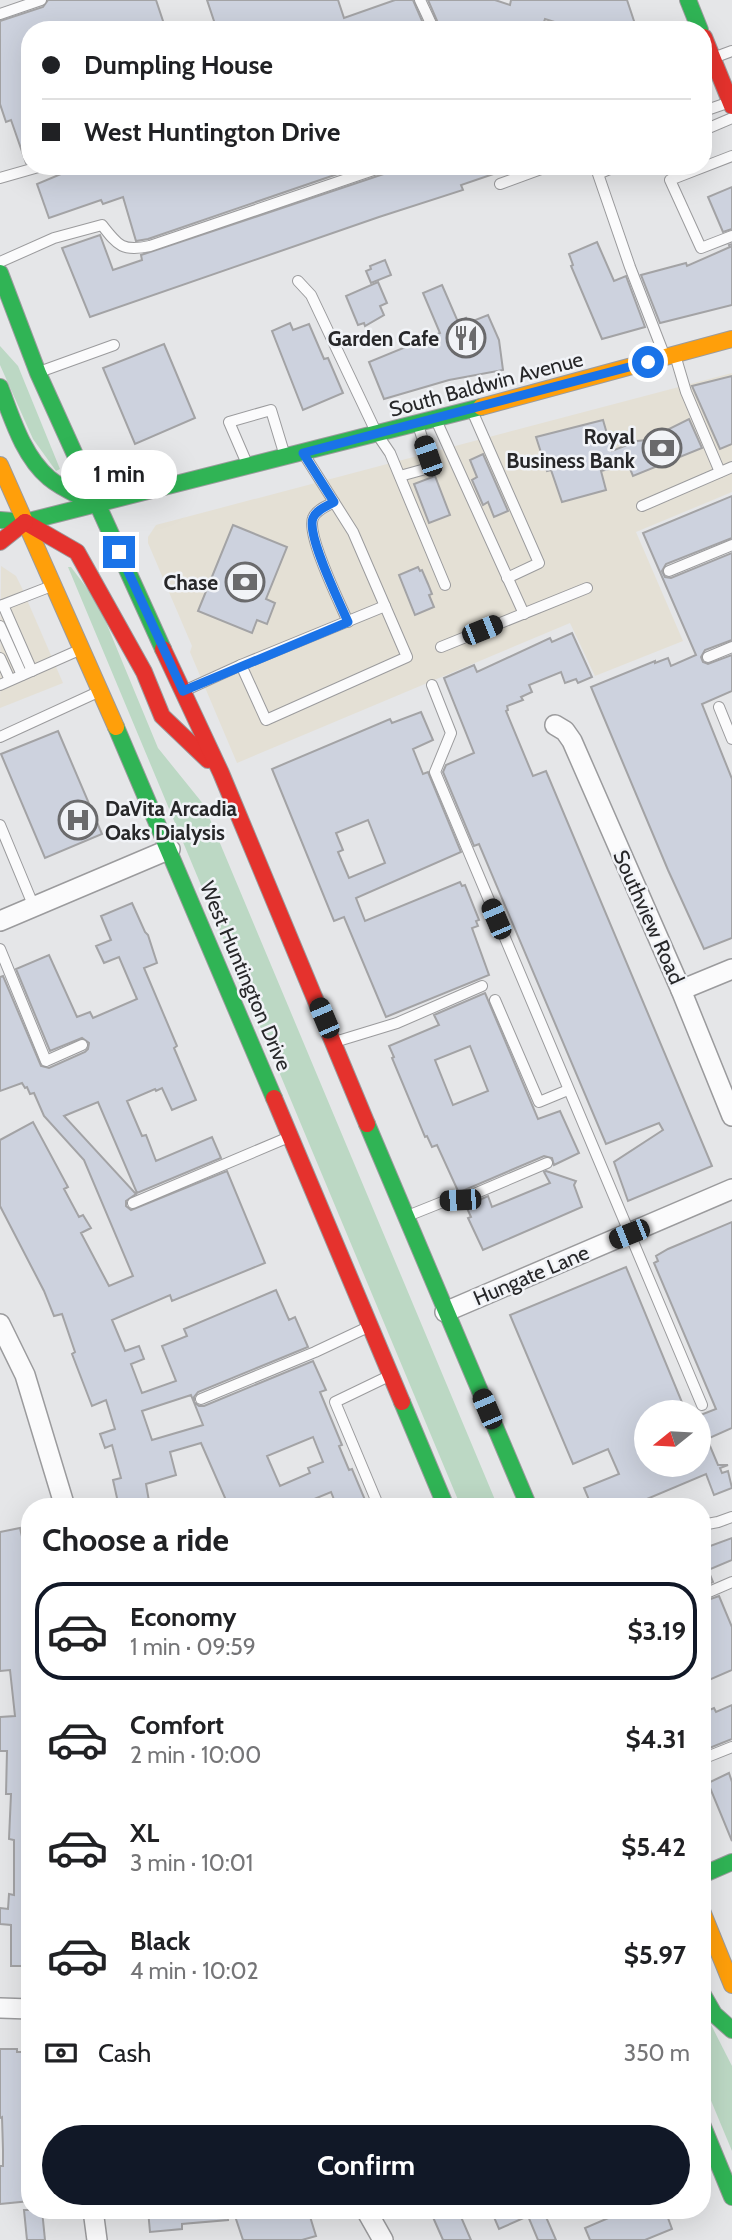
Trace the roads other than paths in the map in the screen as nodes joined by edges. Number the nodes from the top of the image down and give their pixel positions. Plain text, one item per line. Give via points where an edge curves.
1 (41, 0) edge
2 (421, 0) edge
3 (688, 0) edge
4 (0, 14) edge
5 (430, 21) edge
6 (696, 21) edge
7 (732, 51) edge
8 (712, 58) joint
9 (732, 109) edge
10 (712, 110) edge
11 (712, 124) edge
12 (732, 156) edge
13 (712, 164) edge
14 (21, 172) edge
15 (359, 175) edge
16 (524, 175) edge
17 (598, 175) edge
18 (683, 175) edge
19 (0, 178) edge
20 (500, 184) dead end
21 (732, 236) edge
22 (0, 262) edge
23 (0, 273) edge
24 (298, 281) dead end
25 (0, 307) edge
26 (21, 329) junction
27 (732, 339) edge
28 (114, 345) dead end
29 (670, 356) junction
30 (38, 373) junction
31 (0, 387) edge
32 (472, 410) junction
33 (436, 419) junction
34 (417, 424) junction
35 (377, 434) junction
36 (303, 453) junction
37 (285, 457) junction
38 (0, 465) edge
39 (249, 466) junction
40 (732, 467) edge
41 (720, 472) junction
42 (400, 476) junction
43 (334, 502) junction
44 (97, 505) junction
45 (642, 506) dead end
46 (0, 520) edge
47 (24, 522) junction
48 (0, 542) edge
49 (732, 545) edge
50 (669, 571) dead end
51 (507, 578) junction
52 (444, 585) dead end
53 (53, 586) junction
54 (586, 588) dead end
55 (2, 606) edge
56 (385, 606) junction
57 (524, 614) junction
58 (348, 622) junction
59 (0, 626) edge
60 (441, 647) dead end
61 (732, 647) edge
62 (81, 649) junction
63 (708, 657) dead end
64 (0, 658) edge
65 (242, 665) junction
66 (27, 673) junction
67 (5, 683) edge
68 (432, 685) dead end
69 (100, 691) junction
70 (183, 691) junction
71 (719, 707) dead end
72 (555, 725) dead end
73 (0, 737) edge
74 (732, 739) edge
75 (221, 773) junction
76 (0, 825) edge
77 (170, 849) junction
78 (34, 907) junction
79 (0, 921) edge
80 (0, 949) edge
81 (732, 969) edge
82 (482, 986) dead end
83 (681, 990) junction
84 (495, 1000) dead end
85 (334, 1042) junction
86 (82, 1045) dead end
87 (568, 1090) junction
88 (732, 1116) edge
89 (289, 1137) junction
90 (547, 1163) dead end
91 (732, 1189) edge
92 (133, 1203) dead end
93 (406, 1217) junction
94 (629, 1234) junction
95 (446, 1312) junction
96 (0, 1324) edge
97 (370, 1326) junction
98 (391, 1375) junction
99 (201, 1398) dead end
100 (700, 1400) edge
101 (62, 1498) edge
102 (375, 1498) edge
103 (442, 1498) edge
104 (525, 1498) edge
105 (732, 1517) edge
106 (711, 1523) edge
107 (732, 1582) edge
108 (711, 1591) edge
109 (732, 1747) edge
110 (711, 1755) edge
111 (732, 1862) edge
112 (711, 1871) edge
113 (711, 1933) edge
114 (732, 1985) edge
115 (0, 2008) edge
116 (21, 2009) edge
117 (711, 2009) edge
118 (732, 2030) edge
119 (711, 2146) edge
120 (732, 2197) edge
121 (94, 2219) edge
122 (371, 2219) edge
123 (97, 2240) edge
124 (383, 2240) edge

1 - 4 lane
2 - 5 lane
3 - 6 main road
7 - 8 lane
8 - 9 main road
9 - 10 lane
9 - 11 lane
12 - 13 lane
14 - 19 lane
15 - 22 lane via 150,246 132,250 102,225 54,238
16 - 20 lane
17 - 29 lane via 629,267
18 - 21 lane via 670,180 701,248
23 - 26 main road
24 - 35 lane via 311,295
25 - 26 main road
26 - 30 main road
27 - 29 main road, South Baldwin Avenue
28 - 30 lane
29 - 32 main road, South Baldwin Avenue
29 - 41 lane
30 - 44 main road
31 - 44 main road via 18,432 48,478
32 - 33 main road, South Baldwin Avenue
32 - 51 lane via 539,563
33 - 34 main road, South Baldwin Avenue
33 - 51 lane
34 - 35 main road, South Baldwin Avenue
34 - 42 lane via 431,466
35 - 36 main road, South Baldwin Avenue
35 - 42 lane
36 - 37 main road, South Baldwin Avenue
36 - 43 lane
37 - 39 main road, South Baldwin Avenue
37 - 39 lane via 271,410 229,422
38 - 47 main road, West Huntington Drive
39 - 44 main road, South Baldwin Avenue
40 - 41 lane
41 - 45 lane
42 - 52 lane
43 - 56 lane via 353,532
43 - 58 lane via 313,518 312,536
44 - 47 main road, South Baldwin Avenue
44 - 70 main road
46 - 47 main road, South Baldwin Avenue
47 - 48 main road, South Baldwin Avenue
47 - 53 main road, West Huntington Drive
47 - 75 main road via 77,552 117,619 162,716
49 - 50 lane
51 - 57 lane
53 - 55 lane
53 - 62 main road, West Huntington Drive
54 - 57 lane
55 - 66 lane
56 - 58 lane
56 - 65 lane via 405,659 268,720
57 - 60 lane
58 - 65 lane
59 - 66 lane
61 - 63 lane
62 - 66 lane
62 - 69 main road, West Huntington Drive
64 - 67 lane
65 - 70 lane
66 - 67 lane
68 - 87 lane via 451,733 435,772
69 - 73 lane
69 - 77 main road, West Huntington Drive
70 - 75 main road
71 - 74 lane
72 - 83 street, Southview Road via 572,741
75 - 85 main road
76 - 78 lane
77 - 78 street
77 - 89 main road, West Huntington Drive
78 - 79 street
80 - 86 lane via 46,1061
81 - 83 street
82 - 85 lane via 397,1023
83 - 88 street, Southview Road
84 - 87 lane via 539,1102
85 - 93 main road
87 - 94 lane
89 - 92 lane
89 - 97 main road, West Huntington Drive
90 - 93 lane
91 - 94 street, Hungate Lane
93 - 95 main road
94 - 95 street, Hungate Lane
94 - 100 lane
95 - 104 main road
96 - 101 street via 25,1375
97 - 98 main road, West Huntington Drive
97 - 99 lane
98 - 102 lane via 335,1402
98 - 103 main road, West Huntington Drive
105 - 106 lane
107 - 108 lane
109 - 110 lane
111 - 112 main road
113 - 114 main road
115 - 116 street
117 - 118 main road
119 - 120 main road
121 - 123 street
122 - 124 street

